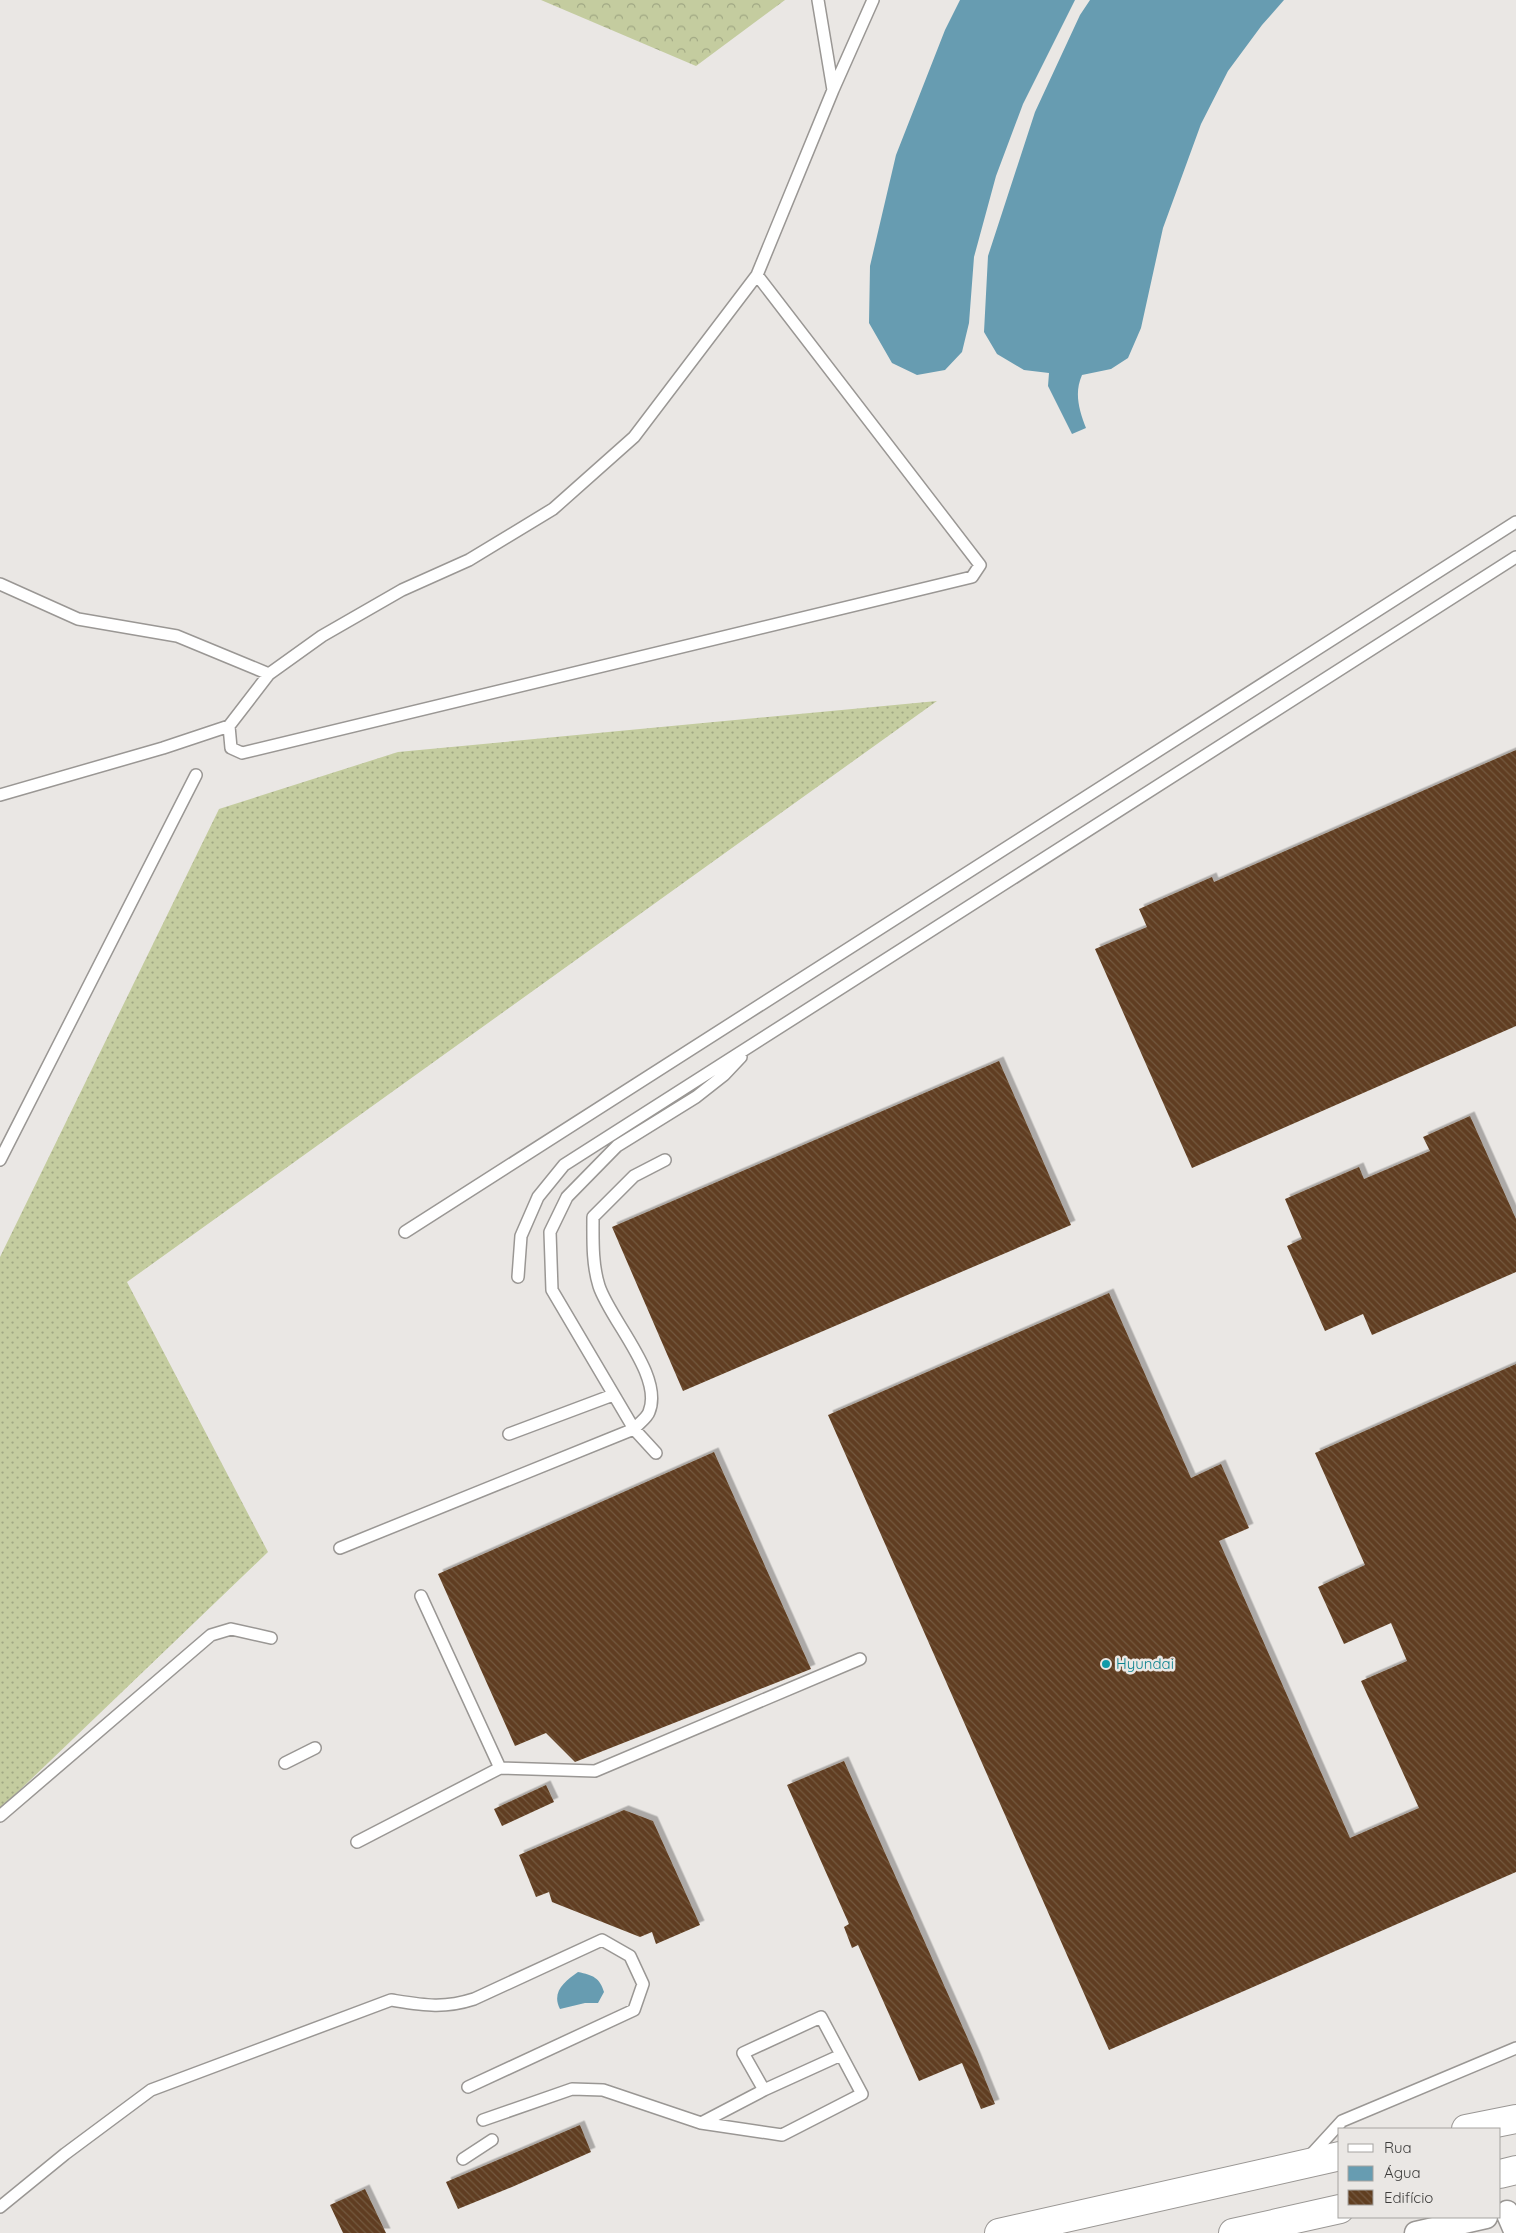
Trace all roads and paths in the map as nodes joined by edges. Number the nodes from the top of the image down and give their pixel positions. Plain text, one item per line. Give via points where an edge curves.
1 (818, 0) edge
2 (872, 0) edge
3 (833, 90) junction
4 (756, 275) junction
5 (1516, 522) edge
6 (1516, 557) edge
7 (0, 584) edge
8 (269, 674) junction
9 (229, 726) junction
10 (196, 775) dead end
11 (0, 795) edge
12 (753, 1044) junction
13 (0, 1160) edge
14 (665, 1160) dead end
15 (405, 1232) dead end
16 (518, 1277) dead end
17 (613, 1395) junction
18 (634, 1429) junction
19 (509, 1434) dead end
20 (656, 1453) dead end
21 (340, 1548) dead end
22 (421, 1596) dead end
23 (271, 1638) dead end
24 (860, 1659) dead end
25 (315, 1748) dead end
26 (285, 1763) dead end
27 (500, 1768) junction
28 (0, 1816) edge
29 (357, 1842) dead end
30 (1516, 2048) edge
31 (841, 2055) junction
32 (468, 2087) dead end
33 (764, 2090) junction
34 (1516, 2119) edge
35 (483, 2120) dead end
36 (701, 2124) junction
37 (1471, 2128) edge
38 (492, 2140) dead end
39 (1338, 2156) edge
40 (463, 2159) dead end
41 (1302, 2164) junction
42 (1516, 2170) edge
43 (1501, 2174) edge
44 (0, 2208) edge
45 (1338, 2209) edge
46 (1502, 2213) edge
47 (1480, 2218) edge
48 (998, 2233) edge
49 (1233, 2233) edge
50 (1416, 2233) edge
51 (1516, 2233) edge

1 - 3 lane
2 - 3 lane
3 - 4 lane
4 - 8 lane via 634,437 553,508 469,560 402,590 322,636
4 - 9 lane via 980,565 972,576 242,753 232,748
5 - 15 lane
6 - 12 lane
7 - 8 lane via 78,619 178,636
8 - 9 lane
9 - 11 lane
10 - 13 lane
12 - 16 lane via 564,1165 538,1197 522,1236
12 - 17 lane via 724,1075 696,1097 617,1146 567,1197 550,1232 552,1290
14 - 18 lane via 634,1176 593,1217 593,1249 600,1286 643,1367 652,1392 649,1412
17 - 18 lane
17 - 19 lane
18 - 20 lane
18 - 21 lane
22 - 27 lane
23 - 28 lane via 231,1630 211,1635
24 - 27 lane via 595,1771
25 - 26 lane
27 - 29 lane
30 - 41 lane via 1342,2121
31 - 33 lane
31 - 33 lane via 821,2017 743,2053
31 - 36 lane via 862,2094 782,2134
32 - 44 lane via 634,2010 643,1984 630,1956 602,1940 474,1999 431,2007 391,2000 151,2090 65,2154
33 - 36 lane
34 - 37 main road
35 - 36 lane via 572,2089 603,2090
38 - 40 lane
39 - 41 main road
41 - 48 main road
42 - 43 main road
45 - 49 main road
46 - 51 street
47 - 50 street

